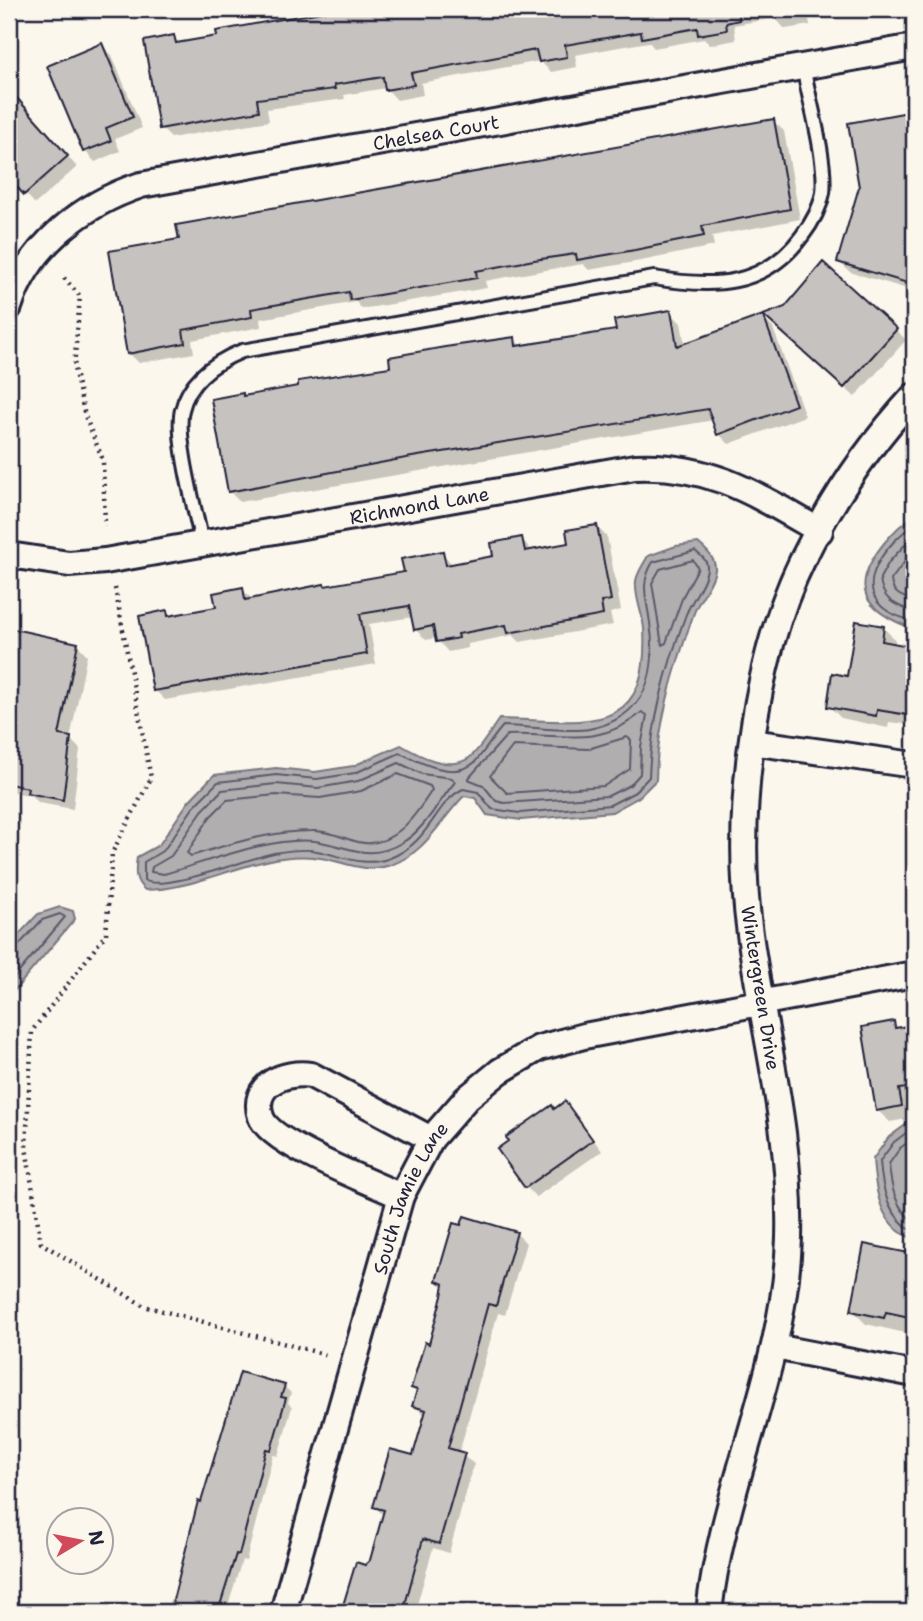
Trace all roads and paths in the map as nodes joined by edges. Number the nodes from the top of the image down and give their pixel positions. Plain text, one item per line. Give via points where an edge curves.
1 (914, 47) edge
2 (803, 66) junction
3 (64, 278) dead end
4 (9, 307) edge
5 (914, 396) edge
6 (105, 526) dead end
7 (820, 531) junction
8 (202, 544) junction
9 (9, 555) edge
10 (115, 588) dead end
11 (752, 741) junction
12 (914, 765) edge
13 (914, 974) edge
14 (761, 1001) junction
15 (431, 1139) junction
16 (401, 1196) junction
17 (775, 1347) junction
18 (327, 1355) dead end
19 (914, 1374) edge
20 (284, 1612) edge
21 (709, 1612) edge

1 - 2 street, Chelsea Court
2 - 4 street, Chelsea Court via 141,185 105,199 54,234 25,273
2 - 8 lane via 823,192 815,218 783,259 729,283 701,285 653,278 221,359 192,388 181,411
3 - 6 path via 79,296 74,368 85,416 103,460
5 - 7 street, Wintergreen Drive via 833,503
7 - 8 street, Richmond Lane via 725,479 660,466
7 - 11 street, Wintergreen Drive via 802,560 782,614
8 - 9 street, Richmond Lane via 69,564
10 - 18 path via 151,778 113,853 106,934 32,1031 26,1147 41,1243 144,1306
11 - 12 street
11 - 14 street, Wintergreen Drive via 743,837
13 - 14 street, South Jamie Lane
14 - 15 street, South Jamie Lane via 538,1048 499,1071 467,1098
14 - 17 street, Wintergreen Drive via 790,1184 785,1296
15 - 16 street, South Jamie Lane
15 - 16 street via 311,1075 293,1072 279,1076 259,1100 261,1118 282,1141
16 - 20 street, South Jamie Lane
17 - 19 street
17 - 21 street, Wintergreen Drive via 728,1512

